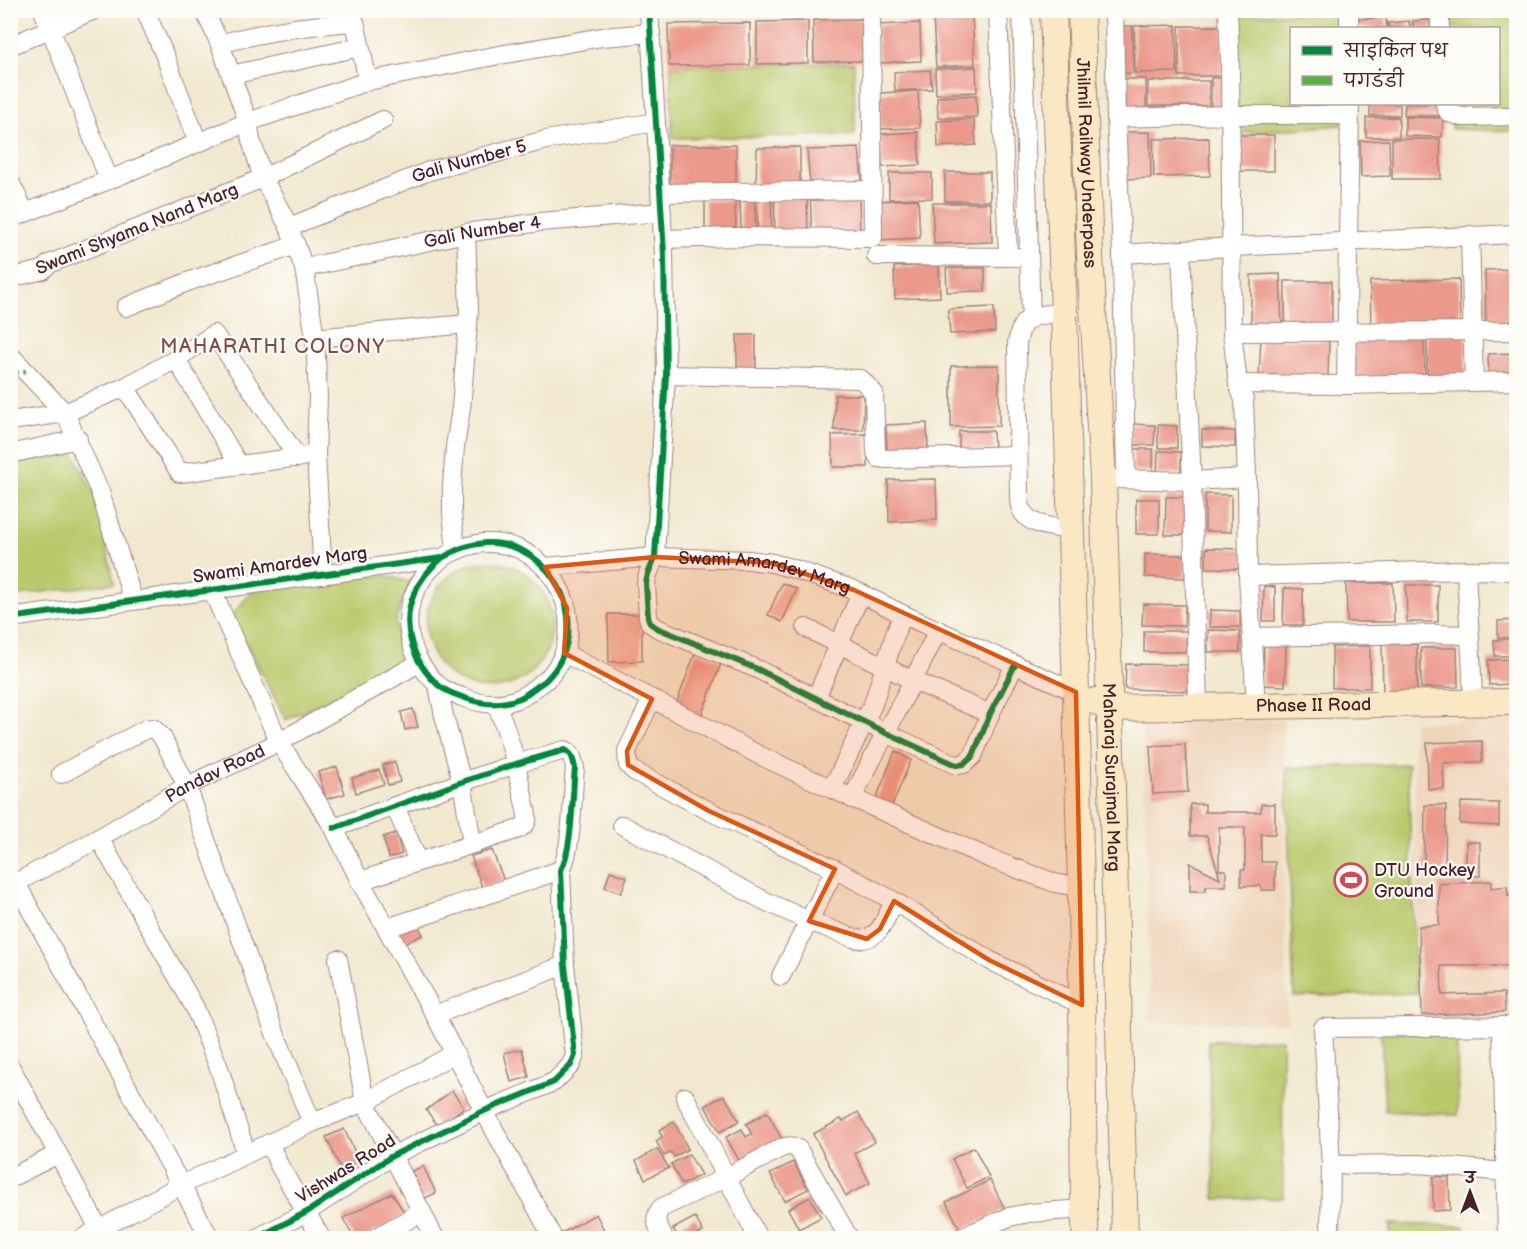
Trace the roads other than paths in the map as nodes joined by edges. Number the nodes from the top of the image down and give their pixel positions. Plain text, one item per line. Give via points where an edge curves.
1 (43, 10) edge
2 (94, 10) edge
3 (145, 10) edge
4 (204, 10) edge
5 (649, 10) edge
6 (872, 10) edge
7 (998, 10) edge
8 (1022, 10) edge
9 (1053, 10) edge
10 (1081, 10) edge
11 (1114, 10) edge
12 (1228, 10) edge
13 (1349, 10) edge
14 (1440, 10) edge
15 (353, 16) edge
16 (1349, 27) edge
17 (1440, 27) edge
18 (50, 29) junction
19 (651, 33) junction
20 (220, 44) junction
21 (10, 46) edge
22 (360, 46) junction
23 (231, 75) junction
24 (368, 81) junction
25 (1445, 105) edge
26 (1350, 109) edge
27 (1230, 114) junction
28 (1516, 116) edge
29 (1116, 118) junction
30 (382, 120) dead end
31 (248, 122) junction
32 (656, 122) junction
33 (198, 143) junction
34 (263, 178) junction
35 (109, 180) junction
36 (10, 182) edge
37 (872, 190) junction
38 (661, 193) junction
39 (662, 212) junction
40 (18, 216) edge
41 (290, 227) junction
42 (466, 234) junction
43 (1516, 234) edge
44 (1470, 235) junction
45 (664, 239) junction
46 (1348, 242) junction
47 (296, 245) junction
48 (1231, 247) junction
49 (1181, 251) junction
50 (1122, 254) junction
51 (876, 256) dead end
52 (1008, 256) junction
53 (1029, 257) junction
54 (304, 268) junction
55 (10, 278) edge
56 (126, 307) dead end
57 (1064, 312) junction
58 (1094, 317) junction
59 (1123, 317) junction
60 (1031, 319) junction
61 (468, 324) junction
62 (1347, 331) junction
63 (1516, 331) edge
64 (1232, 332) junction
65 (1473, 332) junction
66 (315, 338) junction
67 (10, 354) edge
68 (176, 359) junction
69 (18, 373) edge
70 (666, 375) junction
71 (1516, 381) edge
72 (1474, 382) junction
73 (1239, 384) junction
74 (1347, 385) junction
75 (125, 387) junction
76 (65, 413) junction
77 (10, 421) edge
78 (78, 439) junction
79 (10, 454) edge
80 (1018, 454) junction
81 (307, 456) junction
82 (238, 465) junction
83 (1247, 478) junction
84 (1115, 479) junction
85 (1192, 481) junction
86 (1071, 530) junction
87 (449, 554) junction
88 (655, 557) junction
89 (545, 567) junction
90 (1466, 570) junction
91 (1516, 571) edge
92 (323, 575) junction
93 (1248, 576) junction
94 (212, 590) junction
95 (861, 593) junction
96 (133, 600) junction
97 (904, 615) junction
98 (10, 618) edge
99 (806, 628) dead end
100 (938, 630) junction
101 (1469, 635) junction
102 (1252, 637) junction
103 (839, 644) junction
104 (564, 653) junction
105 (419, 663) junction
106 (1015, 665) junction
107 (886, 667) junction
108 (914, 681) junction
109 (438, 685) junction
110 (1076, 692) junction
111 (816, 698) junction
112 (652, 699) junction
113 (1516, 702) edge
114 (1473, 703) junction
115 (496, 704) junction
116 (1256, 706) junction
117 (1198, 707) junction
118 (1110, 708) junction
119 (990, 714) junction
120 (864, 723) junction
121 (886, 733) junction
122 (279, 741) junction
123 (516, 764) junction
124 (61, 774) dead end
125 (462, 782) junction
126 (187, 786) junction
127 (832, 789) junction
128 (852, 799) junction
129 (395, 806) junction
130 (622, 825) dead end
131 (334, 828) junction
132 (99, 838) junction
133 (472, 843) junction
134 (418, 861) junction
135 (835, 869) junction
136 (561, 870) junction
137 (360, 881) junction
138 (13, 884) edge
139 (1081, 888) junction
140 (894, 901) junction
141 (809, 921) junction
142 (387, 928) junction
143 (338, 959) dead end
144 (565, 965) junction
145 (781, 976) dead end
146 (1082, 1005) junction
147 (435, 1015) junction
148 (1509, 1026) edge
149 (454, 1054) junction
150 (10, 1066) edge
151 (685, 1097) dead end
152 (365, 1102) junction
153 (484, 1111) junction
154 (312, 1123) junction
155 (269, 1143) junction
156 (58, 1154) junction
157 (246, 1154) junction
158 (392, 1156) junction
159 (1331, 1165) junction
160 (1504, 1172) junction
161 (727, 1177) junction
162 (10, 1178) edge
163 (181, 1185) junction
164 (1084, 1209) junction
165 (307, 1212) junction
166 (422, 1212) junction
167 (95, 1236) edge
168 (1510, 1237) edge
169 (210, 1239) edge
170 (257, 1239) edge
171 (321, 1239) edge
172 (375, 1239) edge
173 (435, 1239) edge
174 (552, 1239) edge
175 (664, 1239) edge
176 (759, 1239) edge
177 (849, 1239) edge
178 (960, 1239) edge
179 (1086, 1239) edge
180 (1125, 1239) edge
181 (1329, 1239) edge

1 - 18 street
2 - 18 street
3 - 33 street
4 - 20 street
5 - 19 street
6 - 37 street
7 - 52 street
8 - 53 street
9 - 57 main road, Jhilmil Railway Underpass
10 - 58 main road, Jhilmil Railway Underpass
11 - 29 street
12 - 27 street
13 - 16 street
14 - 17 street
15 - 20 street
15 - 22 street
18 - 21 street
18 - 35 street
19 - 24 street via 602,37
19 - 32 street
20 - 23 street
22 - 23 street
22 - 24 street
23 - 31 street
24 - 31 street
25 - 28 street via 1449,113 1462,117
26 - 27 street
26 - 46 street
27 - 29 street
27 - 48 street
29 - 50 street
30 - 34 street, Swami Shyama Nand Marg
31 - 33 street
31 - 34 street
32 - 38 street
32 - 41 street, Gali Number 5 via 546,140 429,171
33 - 35 street
34 - 41 street
34 - 55 street, Swami Shyama Nand Marg via 49,264 43,270
35 - 40 street
36 - 40 street
37 - 38 street
37 - 45 street via 873,238
38 - 39 street
39 - 42 street, Gali Number 4 via 540,222
39 - 45 street
41 - 47 street
42 - 54 street, Gali Number 4
42 - 61 street
43 - 44 street
44 - 46 street
44 - 65 street
45 - 70 street
46 - 48 street
46 - 62 street
47 - 54 street
47 - 56 street
48 - 49 street
48 - 64 street
49 - 50 street
49 - 85 street
50 - 59 street
51 - 52 street
52 - 53 street
53 - 60 street
54 - 66 street
57 - 60 street
57 - 86 main road, Jhilmil Railway Underpass
58 - 59 street
58 - 84 main road, Maharaj Surajmal Marg
59 - 84 street
60 - 80 street via 1021,328 1017,343
61 - 66 street
61 - 87 street
62 - 64 street
62 - 65 street
62 - 74 street
63 - 65 street
64 - 73 street
65 - 72 street
66 - 81 street via 318,396
67 - 69 street
68 - 75 street
68 - 81 street via 214,334
68 - 82 street
69 - 76 street
70 - 80 street via 861,379 874,393 879,458
70 - 88 street
71 - 72 street
72 - 74 street
73 - 74 street
73 - 83 street via 1244,400
75 - 76 street
75 - 82 street via 180,473
76 - 77 street
76 - 78 street
78 - 79 street
78 - 96 street via 100,492
80 - 86 street via 1020,510 1036,523
81 - 82 street
81 - 92 street
83 - 85 street
83 - 93 street
84 - 85 street
84 - 118 main road, Maharaj Surajmal Marg
85 - 117 street
86 - 110 main road, Jhilmil Railway Underpass
87 - 89 street, Swami Amardev Marg via 486,543 511,546
87 - 92 street, Swami Amardev Marg
87 - 105 street via 422,579 409,609 411,645
88 - 89 street, Swami Amardev Marg
88 - 95 street, Swami Amardev Marg via 772,562
88 - 111 street via 646,584 650,623
89 - 104 street via 557,581 567,608 569,627
90 - 91 street
90 - 93 street
90 - 101 street
92 - 94 street, Swami Amardev Marg
93 - 102 street
94 - 96 street, Swami Amardev Marg
94 - 122 street
95 - 97 street, Swami Amardev Marg
95 - 103 street
96 - 98 street, Swami Amardev Marg
97 - 100 street, Swami Amardev Marg
97 - 107 street
99 - 103 street
100 - 106 street, Swami Amardev Marg
100 - 108 street
101 - 102 street
101 - 114 street
102 - 116 street
103 - 107 street
103 - 111 street
104 - 112 street
104 - 115 street via 545,680 520,698
105 - 109 street
105 - 122 street, Pandav Road
106 - 110 street, Swami Amardev Marg
106 - 119 street
107 - 108 street
107 - 120 street
108 - 119 street
108 - 121 street
109 - 115 street via 471,701
109 - 125 street
110 - 118 main road
110 - 139 main road, Jhilmil Railway Underpass
111 - 120 street
112 - 127 street
112 - 135 street via 627,751 628,765 634,771 709,812
113 - 114 main road, Phase II Road
114 - 116 main road, Phase II Road
115 - 123 street
116 - 117 main road, Phase II Road
117 - 118 main road, Phase II Road
118 - 180 main road, Maharaj Surajmal Marg
119 - 121 street via 973,756 960,766
120 - 121 street
120 - 127 street
121 - 128 street
122 - 126 street, Pandav Road
122 - 131 street
123 - 125 street
123 - 133 street via 526,824
123 - 136 street, Vishwas Road via 566,750 573,758 570,825 566,861
124 - 126 street via 153,728 162,737
125 - 129 street
125 - 133 street
126 - 132 street, Pandav Road
126 - 154 street via 272,1026
127 - 128 street
128 - 139 street via 991,859 1055,883
129 - 131 street
129 - 134 street
130 - 141 street
131 - 137 street
132 - 138 street, Pandav Road
132 - 157 street via 195,1008
133 - 134 street
134 - 137 street
135 - 140 street
135 - 141 street
136 - 142 street
136 - 144 street, Vishwas Road
137 - 142 street
138 - 163 street
139 - 146 main road, Jhilmil Railway Underpass
140 - 141 street via 880,929 867,939 853,938
140 - 146 street via 989,960
141 - 145 street
142 - 147 street
143 - 152 street
144 - 147 street
144 - 153 street, Vishwas Road via 575,1055 571,1065 554,1082
146 - 164 main road, Jhilmil Railway Underpass
147 - 149 street
148 - 159 street via 1323,1028
148 - 160 street
149 - 152 street
149 - 153 street
150 - 156 street
151 - 161 street
152 - 154 street
152 - 158 street
153 - 158 street, Vishwas Road
153 - 174 street
154 - 155 street
155 - 157 street
155 - 165 street
156 - 162 street
156 - 167 street
157 - 163 street
158 - 165 street, Vishwas Road
158 - 166 street
159 - 160 street via 1419,1164
159 - 181 street
160 - 168 street
161 - 175 street via 661,1208 656,1220
161 - 176 street
161 - 177 street via 781,1148 793,1146
163 - 167 street
163 - 169 street
164 - 178 street via 1009,1217
164 - 179 main road, Jhilmil Railway Underpass
165 - 170 street, Vishwas Road
165 - 171 street
166 - 172 street
166 - 173 street

